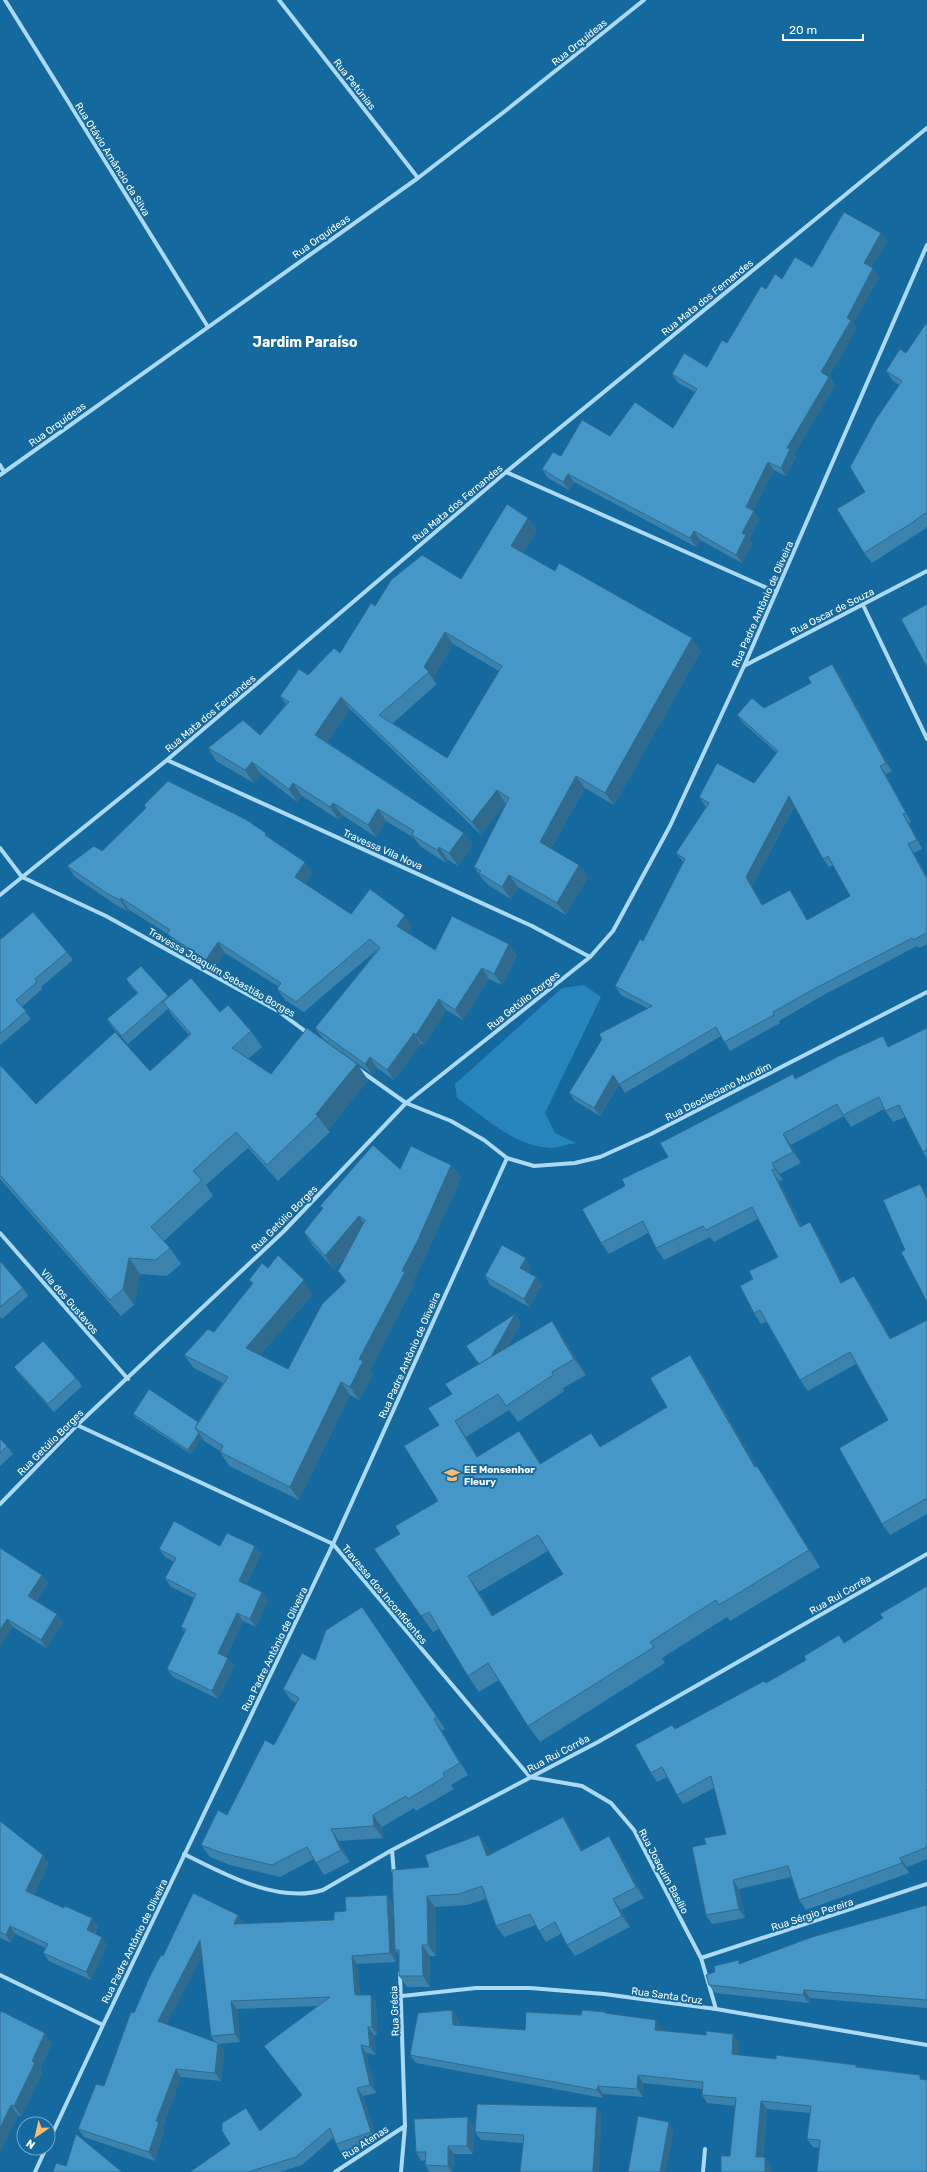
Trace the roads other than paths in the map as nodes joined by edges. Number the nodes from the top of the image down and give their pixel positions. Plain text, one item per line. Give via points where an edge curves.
1 (5, 0) edge
2 (279, 0) edge
3 (644, 0) edge
4 (927, 128) edge
5 (418, 178) junction
6 (927, 245) edge
7 (208, 327) junction
8 (0, 465) edge
9 (4, 472) junction
10 (506, 472) junction
11 (0, 475) edge
12 (927, 571) edge
13 (776, 592) junction
14 (863, 604) junction
15 (744, 666) junction
16 (927, 739) edge
17 (167, 760) junction
18 (0, 848) edge
19 (22, 877) junction
20 (0, 895) edge
21 (590, 957) junction
22 (927, 992) edge
23 (314, 1037) edge
24 (356, 1068) edge
25 (406, 1103) junction
26 (506, 1158) junction
27 (0, 1233) edge
28 (128, 1379) junction
29 (77, 1424) junction
30 (0, 1504) edge
31 (333, 1544) junction
32 (927, 1554) edge
33 (530, 1777) junction
34 (392, 1850) junction
35 (184, 1854) junction
36 (394, 1881) edge
37 (927, 1884) edge
38 (701, 1958) junction
39 (400, 1966) edge
40 (0, 1974) edge
41 (402, 1996) junction
42 (716, 2009) junction
43 (102, 2024) junction
44 (927, 2045) edge
45 (56, 2125) edge
46 (404, 2126) junction
47 (705, 2149) dead end
48 (42, 2156) edge
49 (35, 2172) edge
50 (335, 2172) edge
51 (401, 2172) edge
52 (703, 2172) edge

1 - 7 street, Rua Otávio Amâncio da Silva
2 - 5 street, Rua Petúnias
3 - 5 street, Rua Orquídeas
4 - 10 street, Rua Mata dos Fernandes
5 - 7 street, Rua Orquídeas
6 - 13 street, Rua Padre Antônio de Oliveira
7 - 9 street, Rua Orquídeas
8 - 9 street
9 - 11 street, Rua Orquídeas
10 - 13 street
10 - 17 street, Rua Mata dos Fernandes
12 - 14 street, Rua Oscar de Souza
13 - 15 street, Rua Padre Antônio de Oliveira
14 - 15 street, Rua Oscar de Souza
14 - 16 street
15 - 21 street, Rua Padre Antônio de Oliveira via 670,826 635,894 613,931
17 - 19 street, Rua Mata dos Fernandes
17 - 21 street, Travessa Vila Nova via 532,926
18 - 19 street
19 - 20 street, Rua Mata dos Fernandes
19 - 23 street, Travessa Joaquim Sebastião Borges via 106,916 278,1011
21 - 25 street, Rua Getúlio Borges
22 - 26 street, Rua Deocleciano Mundim via 651,1134 600,1157 575,1163 534,1166
24 - 25 street
25 - 26 street via 451,1121 484,1140
25 - 28 street, Rua Getúlio Borges via 283,1232
26 - 31 street, Rua Padre Antônio de Oliveira
27 - 28 street, Vila dos Gustavos
28 - 29 street, Rua Getúlio Borges
29 - 30 street, Rua Getúlio Borges
29 - 31 street, Travessa dos Inconfidentes
31 - 33 street, Travessa dos Inconfidentes
31 - 35 street, Rua Padre Antônio de Oliveira
32 - 33 street, Rua Rui Corrêa via 598,1742
33 - 34 street, Rua Rui Corrêa
33 - 38 street, Rua Joaquim Basílio via 582,1786 611,1803 634,1830
34 - 35 street, Rua Rui Corrêa via 341,1881 311,1894 290,1894 237,1880
34 - 36 street
35 - 43 street, Rua Padre Antônio de Oliveira
37 - 38 street, Rua Sérgio Pereira
38 - 42 street, Rua Joaquim Basílio
39 - 41 street, Rua Grécia
40 - 43 street
41 - 42 street, Rua Santa Cruz via 476,1988 530,1988 604,1994
41 - 46 street, Rua Grécia
42 - 44 street, Rua Santa Cruz
43 - 45 street, Rua Padre Antônio de Oliveira
46 - 50 street, Rua Atenas
46 - 51 street, Rua Grécia
47 - 52 street
48 - 49 street

